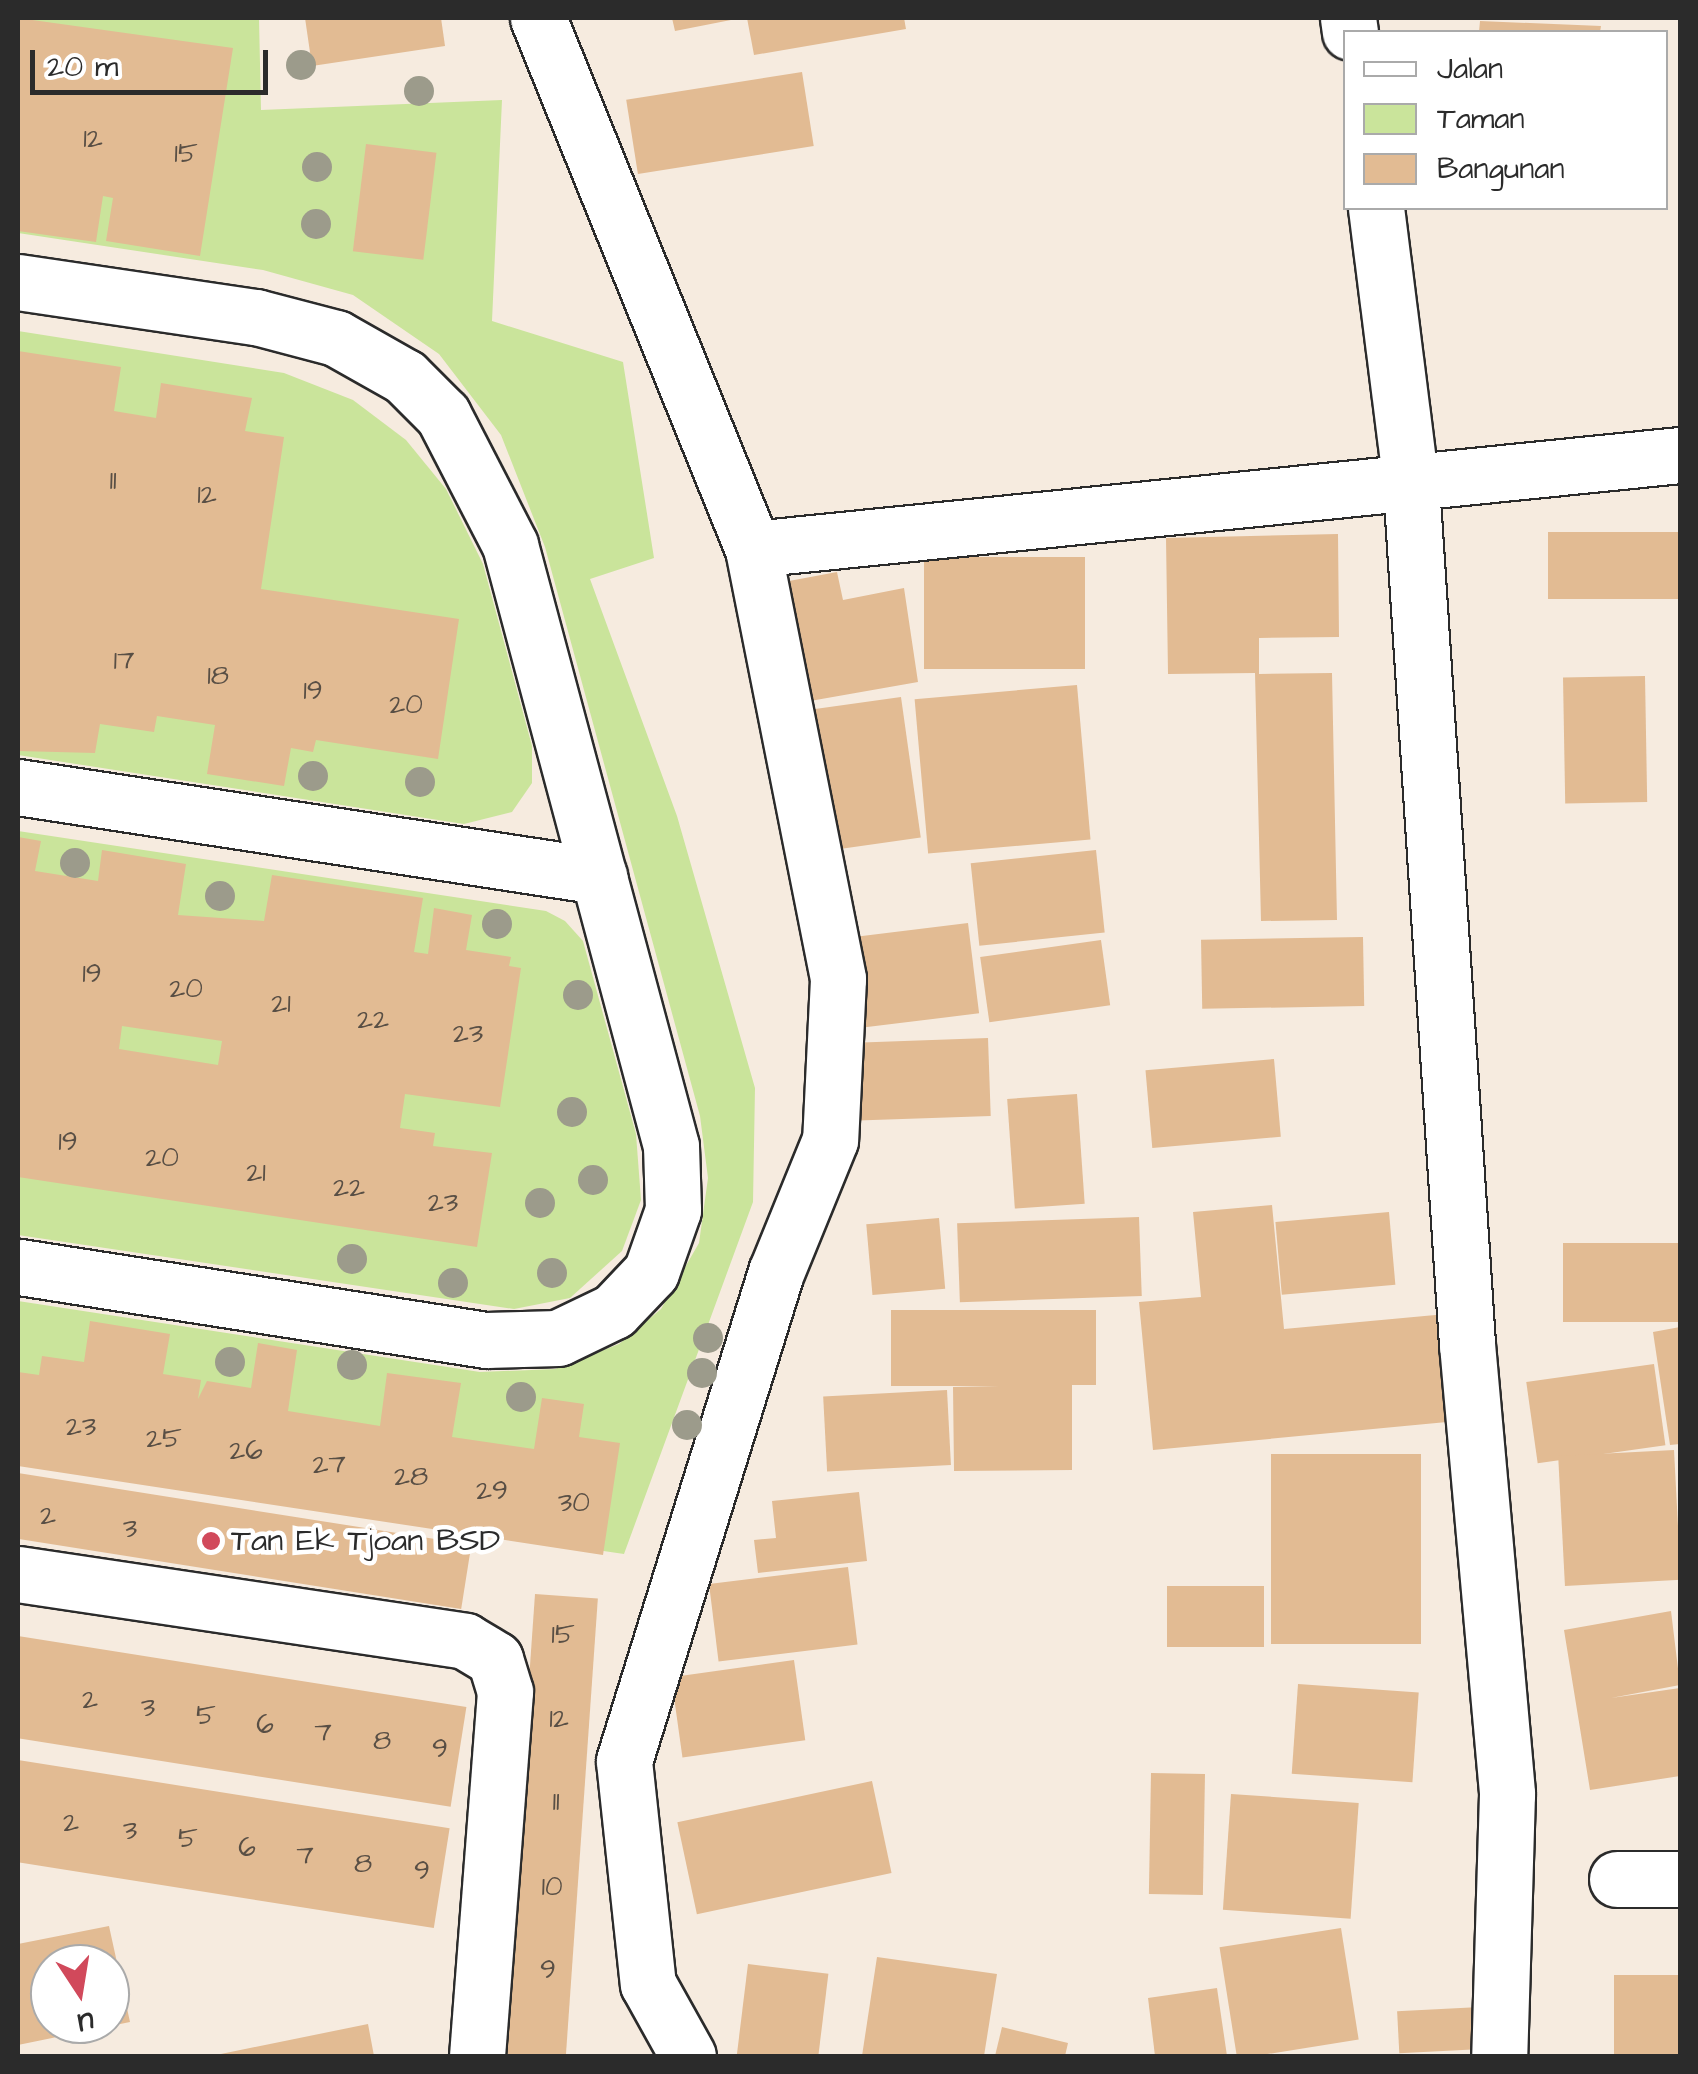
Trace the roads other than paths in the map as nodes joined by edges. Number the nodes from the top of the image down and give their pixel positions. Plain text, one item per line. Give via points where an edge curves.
1 (538, 18) edge
2 (1376, 210) edge
3 (18, 282) edge
4 (1680, 455) edge
5 (1411, 484) junction
6 (754, 549) junction
7 (18, 787) edge
8 (599, 876) junction
9 (18, 1267) edge
10 (18, 1574) edge
11 (1617, 1879) dead end
12 (1680, 1879) edge
13 (478, 2056) edge
14 (688, 2056) edge
15 (1499, 2056) edge

1 - 6 street
2 - 5 street
3 - 8 street via 256,317 336,338 405,377 443,415 510,545
4 - 5 street
5 - 6 street
5 - 15 street via 1466,1344 1507,1794
6 - 14 street via 826,899 838,979 839,1089 830,1140 776,1272 624,1761 648,1984
7 - 8 street
8 - 9 street via 671,1146 672,1210 651,1272 614,1311 558,1338 486,1340
10 - 13 street via 464,1641 495,1659 505,1692
11 - 12 street

